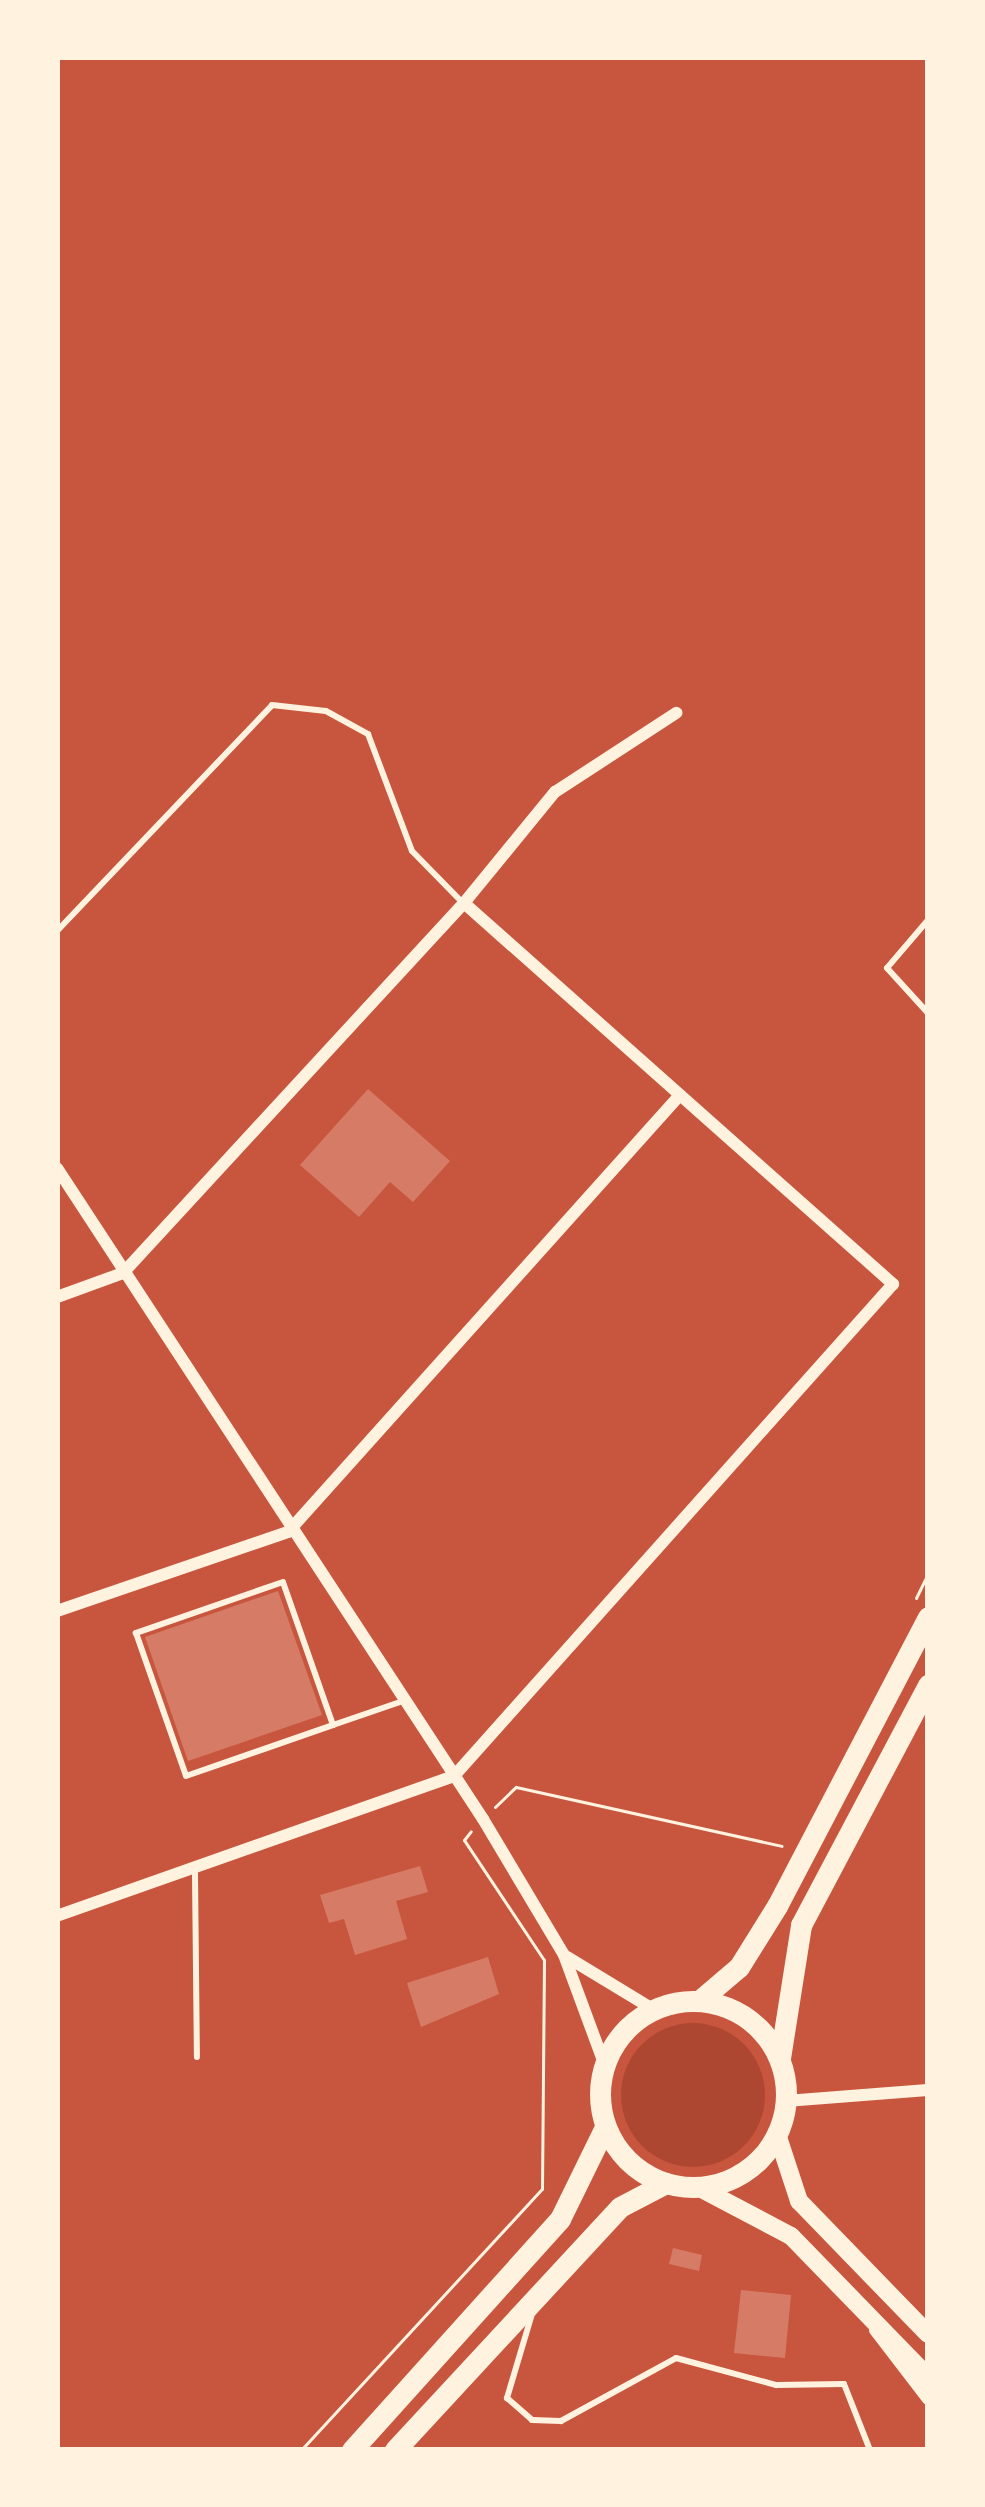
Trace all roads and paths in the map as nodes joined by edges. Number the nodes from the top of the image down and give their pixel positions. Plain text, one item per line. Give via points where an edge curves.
1 (676, 713) dead end
2 (464, 904) junction
3 (928, 920) edge
4 (57, 931) edge
5 (928, 1013) edge
6 (680, 1095) junction
7 (57, 1168) edge
8 (123, 1273) junction
9 (57, 1297) edge
10 (288, 1532) junction
11 (57, 1611) edge
12 (928, 1617) edge
13 (928, 1685) edge
14 (403, 1701) junction
15 (333, 1726) junction
16 (454, 1776) junction
17 (195, 1874) junction
18 (57, 1916) edge
19 (564, 1955) junction
20 (699, 2001) junction
21 (653, 2009) junction
22 (196, 2056) dead end
23 (780, 2059) junction
24 (604, 2063) junction
25 (928, 2090) edge
26 (786, 2101) junction
27 (605, 2127) junction
28 (777, 2134) junction
29 (666, 2183) junction
30 (698, 2187) junction
31 (547, 2284) junction
32 (865, 2313) junction
33 (928, 2334) edge
34 (928, 2377) edge
35 (928, 2399) edge
36 (352, 2450) edge
37 (395, 2450) edge
38 (870, 2450) edge

1 - 2 street via 555,792
2 - 4 lane via 412,851 368,734 326,711 272,705
2 - 6 street
2 - 8 street
3 - 5 lane via 887,968
6 - 10 street
6 - 16 street via 893,1284
7 - 8 street
8 - 9 street
8 - 10 street
10 - 11 street
10 - 14 street
12 - 20 highway via 777,1906 739,1967
13 - 23 highway via 801,1924 783,1987
14 - 15 lane
14 - 16 street
15 - 15 lane via 186,1776 136,1633 283,1582
16 - 17 street
16 - 19 street
17 - 18 street
17 - 22 lane
19 - 21 street
19 - 24 street
20 - 21 highway
20 - 23 highway via 748,2018
21 - 24 highway
23 - 26 highway
24 - 27 highway
25 - 26 street
26 - 28 highway
27 - 29 highway via 619,2152
27 - 36 highway via 560,2219
28 - 30 highway via 745,2171
28 - 33 main road via 800,2201
29 - 30 highway
29 - 31 highway via 620,2207
30 - 32 main road via 791,2236
31 - 37 highway
31 - 38 lane via 509,2363 507,2398 532,2420 561,2421 676,2358 776,2385 844,2384
32 - 34 main road
32 - 35 street

